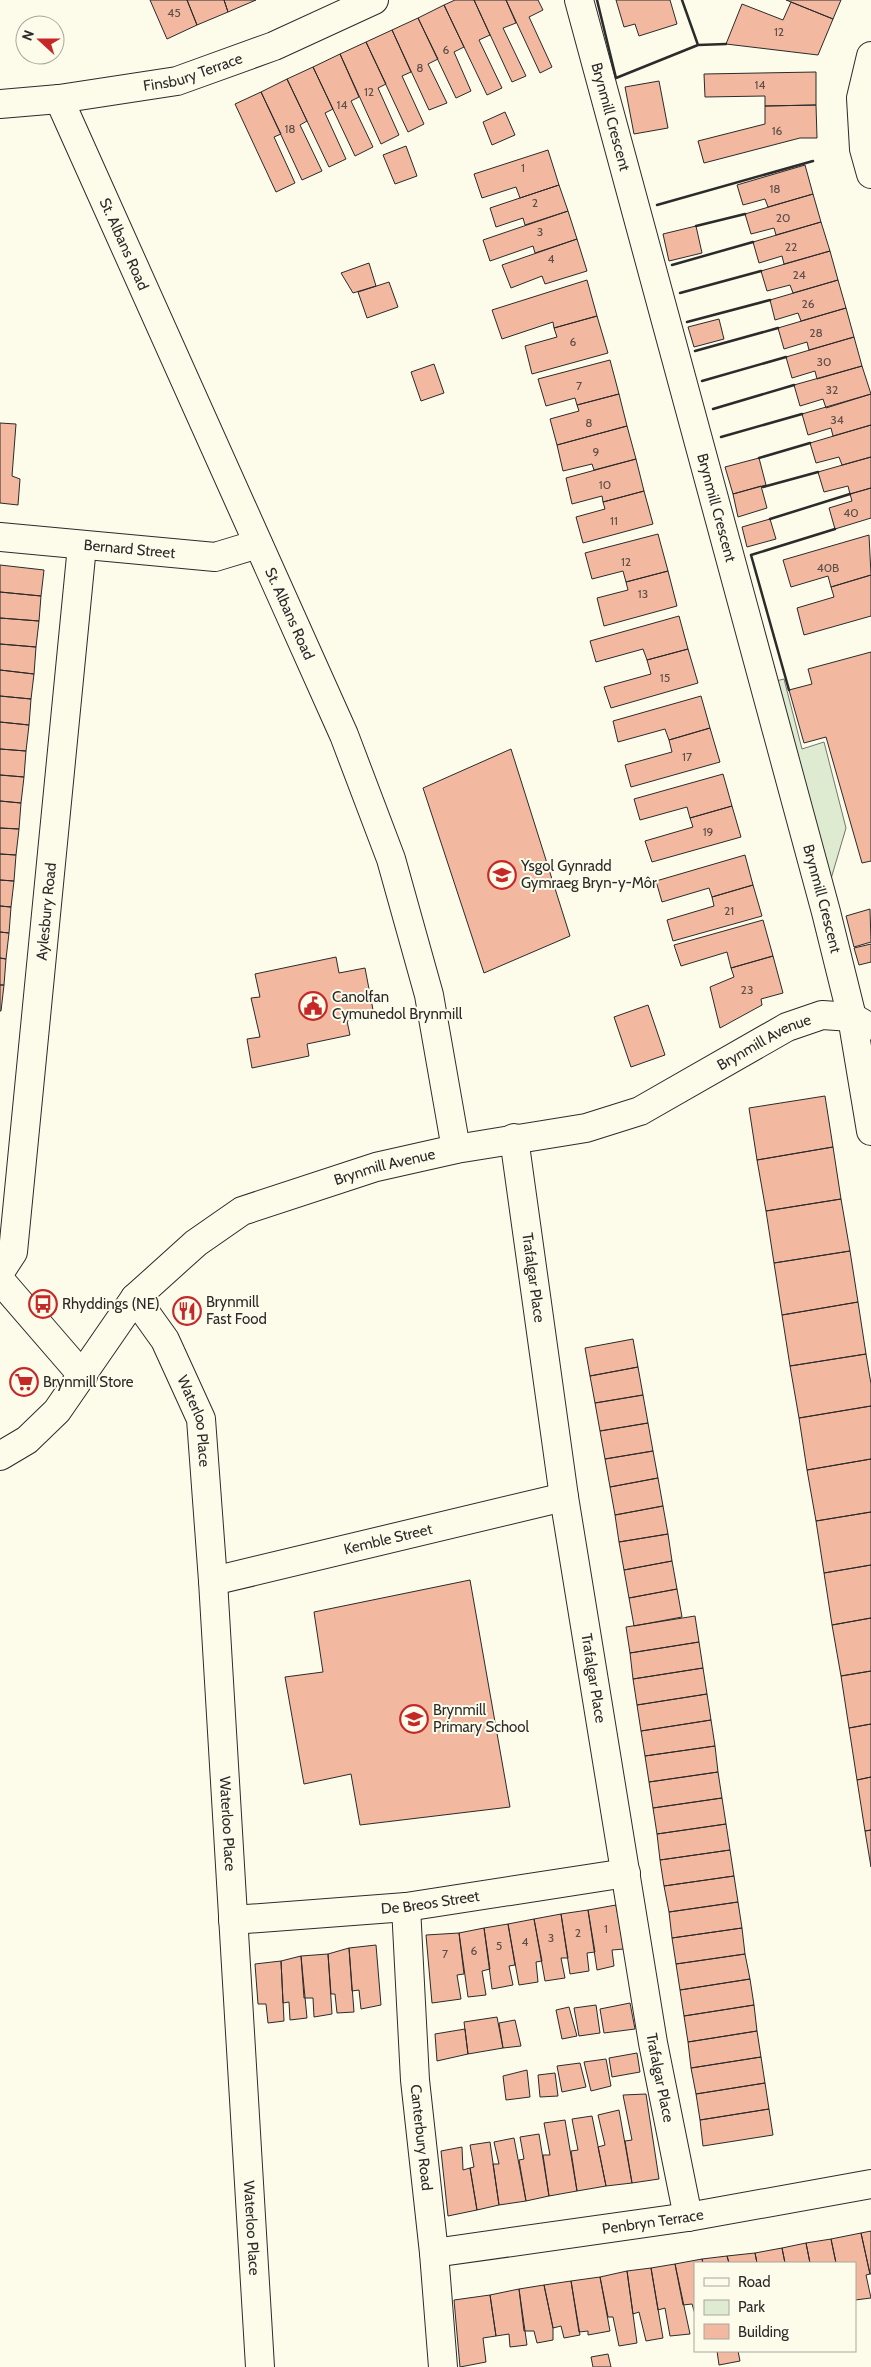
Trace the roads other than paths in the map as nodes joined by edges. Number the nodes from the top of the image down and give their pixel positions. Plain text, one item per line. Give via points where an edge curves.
1 (374, 0) edge
2 (579, 0) edge
3 (871, 56) edge
4 (59, 99) junction
5 (0, 104) edge
6 (871, 174) edge
7 (0, 537) edge
8 (258, 544) junction
9 (82, 546) junction
10 (862, 1023) edge
11 (871, 1131) edge
12 (514, 1138) junction
13 (456, 1149) junction
14 (0, 1272) edge
15 (0, 1280) edge
16 (135, 1298) junction
17 (83, 1376) junction
18 (0, 1456) edge
19 (564, 1498) junction
20 (213, 1581) junction
21 (626, 1873) junction
22 (406, 1907) junction
23 (233, 1920) junction
24 (871, 2184) edge
25 (688, 2217) junction
26 (434, 2253) junction
27 (260, 2367) edge
28 (443, 2367) edge

1 - 4 street, Finsbury Terrace via 274,46 177,81
2 - 10 street, Brynmill Crescent via 818,883
3 - 6 street via 861,98 864,150
4 - 5 street, Finsbury Terrace
4 - 8 street, St. Albans Road
7 - 9 street, Bernard Street
8 - 9 street, Bernard Street via 215,557
8 - 13 street, St. Albans Road via 344,735 391,859 429,995
9 - 14 street, Aylesbury Road via 13,1252
10 - 11 street, Brynmill Crescent
10 - 12 street, Brynmill Avenue via 822,1015 787,1028 640,1111 586,1128
12 - 13 street, Brynmill Avenue
12 - 19 street, Trafalgar Place
13 - 16 street, Brynmill Avenue via 376,1167 242,1211 196,1243
15 - 17 street
16 - 17 street, Brynmill Avenue
16 - 20 street, Waterloo Place via 165,1340 201,1419
17 - 18 street, Brynmill Avenue via 58,1411 27,1440
19 - 20 street, Kemble Street
19 - 21 street, Trafalgar Place
20 - 23 street, Waterloo Place
21 - 22 street, De Breos Street
21 - 25 street, Trafalgar Place via 653,2044
22 - 23 street, De Breos Street
22 - 26 street, Canterbury Road via 416,2080
23 - 27 street, Waterloo Place
24 - 25 street, Penbryn Terrace
25 - 26 street, Penbryn Terrace
26 - 28 street, Canterbury Road

